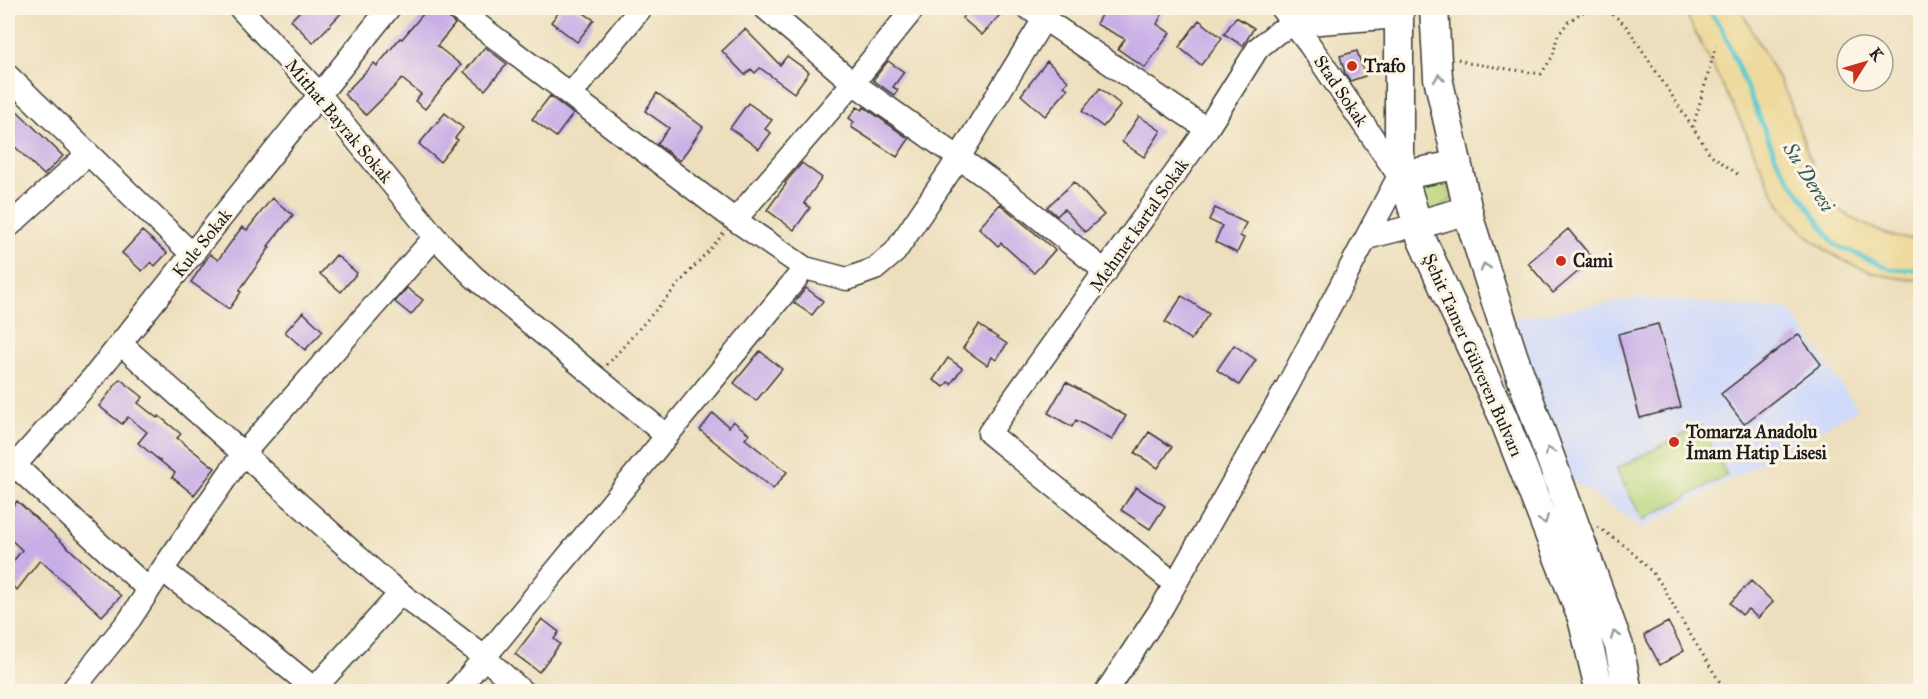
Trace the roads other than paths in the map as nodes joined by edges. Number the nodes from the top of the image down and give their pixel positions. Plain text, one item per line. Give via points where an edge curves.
1 (240, 8) edge
2 (389, 8) edge
3 (456, 8) edge
4 (641, 8) edge
5 (765, 8) edge
6 (914, 8) edge
7 (1434, 8) edge
8 (1399, 12) edge
9 (1036, 13) edge
10 (1287, 16) edge
11 (8, 76) edge
12 (854, 83) junction
13 (571, 94) junction
14 (320, 95) junction
15 (1207, 129) junction
16 (88, 154) junction
17 (958, 159) junction
18 (1456, 165) junction
19 (1401, 175) junction
20 (1468, 210) junction
21 (735, 220) junction
22 (1417, 225) junction
23 (8, 227) edge
24 (435, 237) junction
25 (1367, 238) junction
26 (193, 255) junction
27 (805, 268) junction
28 (1106, 272) junction
29 (121, 344) junction
30 (667, 436) junction
31 (242, 455) junction
32 (10, 466) edge
33 (162, 570) junction
34 (1175, 584) junction
35 (149, 590) junction
36 (400, 594) junction
37 (484, 657) junction
38 (305, 687) edge
39 (71, 692) edge
40 (456, 692) edge
41 (523, 692) edge
42 (1106, 692) edge
43 (1600, 692) edge
44 (1628, 692) edge

1 - 14 street, Mithat Bayrak Sokak
2 - 14 street, Kule Sokak
3 - 13 street
4 - 13 street
5 - 12 street
6 - 12 street
18 -> 7 main road, Şehit Tamer Gülveren Bulvarı via 1438,78
8 - 10 street
8 - 19 main road, Şehit Tamer Gülveren Bulvarı
9 - 15 street
9 - 17 street
10 - 15 street, Mehmet kartal Sokak via 1278,32 1258,48
10 - 19 street, Stad Sokak
11 - 16 street
12 - 17 street
12 - 21 street
13 - 21 street
14 - 24 street, Mithat Bayrak Sokak
14 - 26 street, Kule Sokak
15 - 28 street, Mehmet kartal Sokak
16 - 23 street
16 - 26 street
17 - 27 street via 895,252 874,269 847,279
17 - 28 street via 1000,187
18 - 19 main road
18 - 20 main road, Şehit Tamer Gülveren Bulvarı
19 - 22 main road, Şehit Tamer Gülveren Bulvarı
19 - 25 street
20 - 22 main road
44 -> 20 main road, Şehit Tamer Gülveren Bulvarı via 1619,646 1513,355
21 - 27 street
22 - 25 street
22 -> 43 main road, Şehit Tamer Gülveren Bulvarı via 1503,417 1578,606
24 - 30 street, Mithat Bayrak Sokak via 474,278
24 - 31 street
25 - 34 street
26 - 29 street, Kule Sokak
27 - 30 street
28 - 34 street, Mehmet kartal Sokak via 989,433
29 - 31 street
29 - 32 street, Kule Sokak
30 - 37 street
31 - 33 street
31 - 36 street
32 - 35 street
33 - 35 street
33 - 38 street
34 - 42 street
35 - 39 street
36 - 37 street
36 - 38 street
37 - 40 street
37 - 41 street

